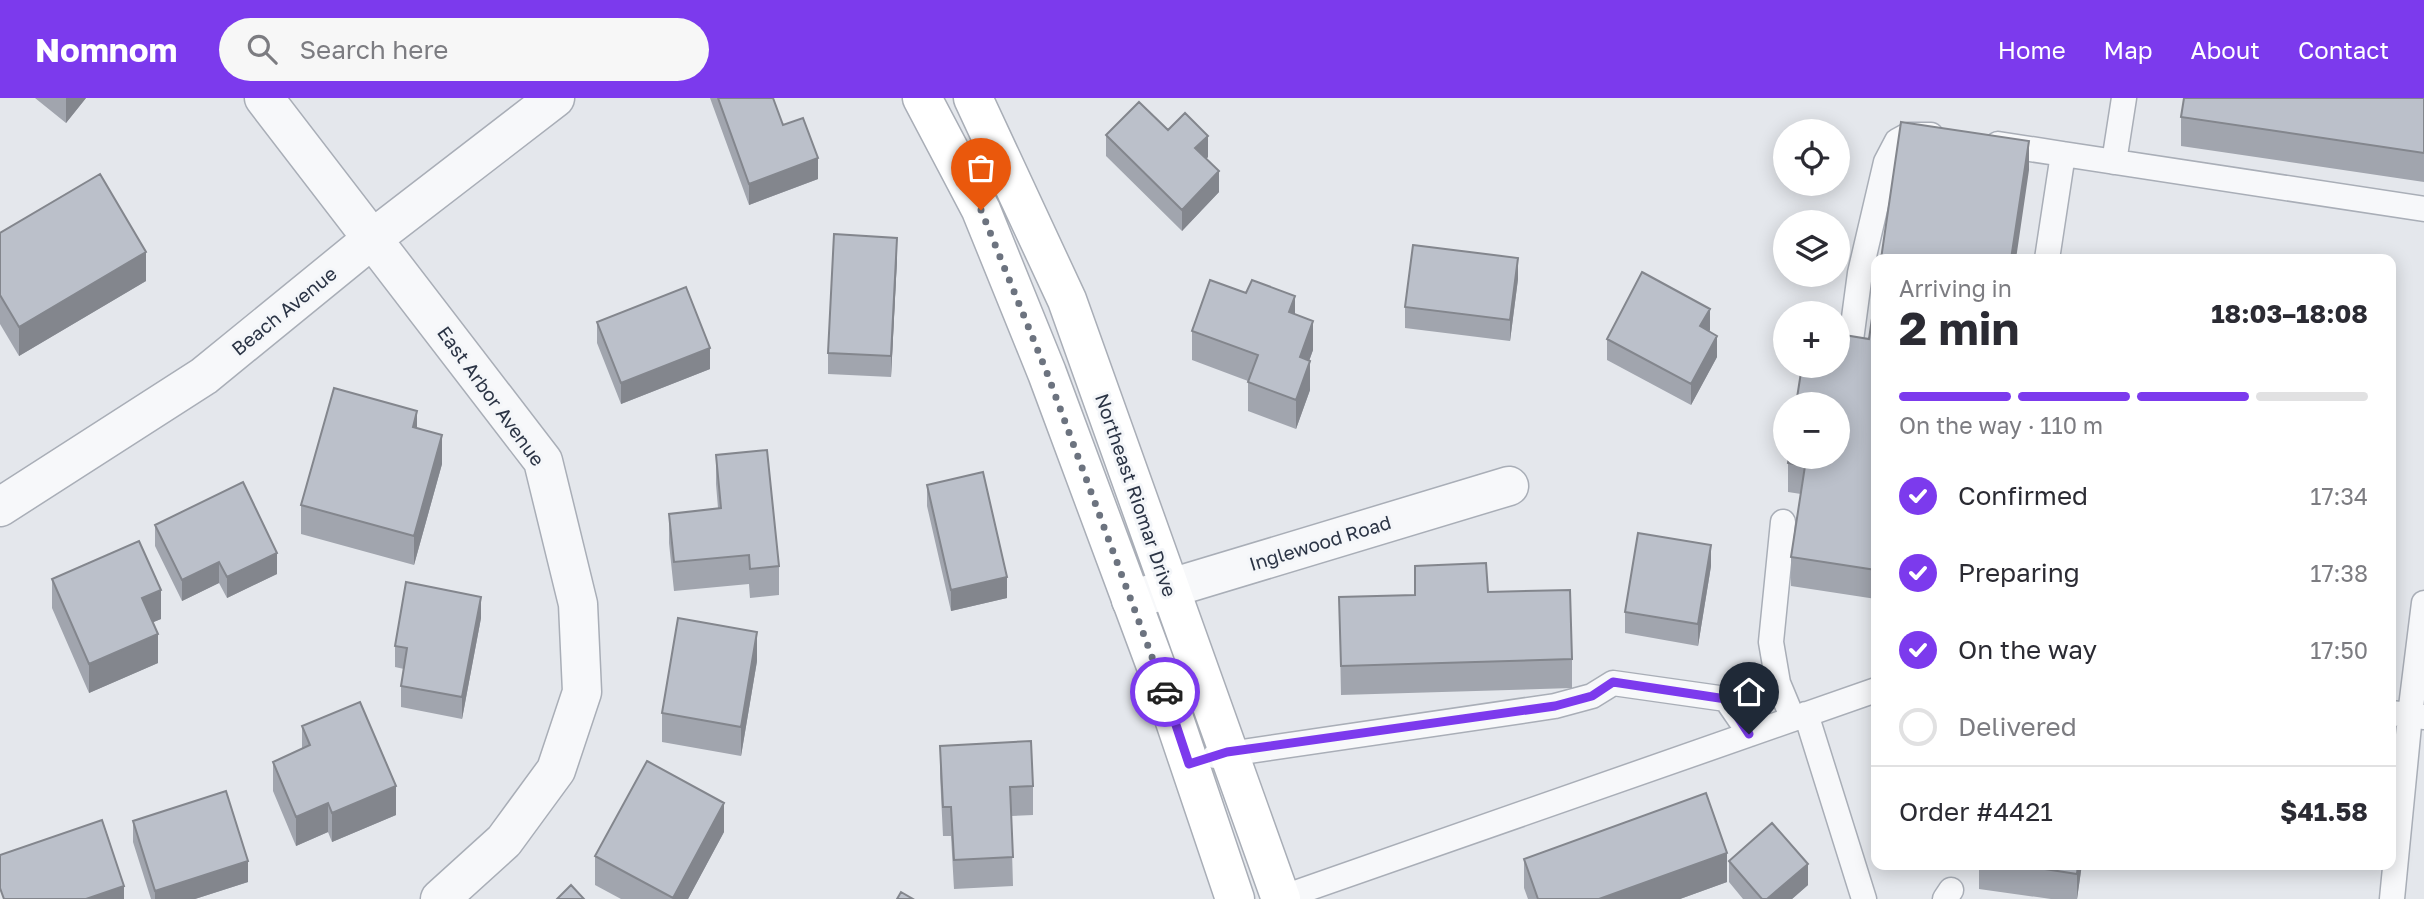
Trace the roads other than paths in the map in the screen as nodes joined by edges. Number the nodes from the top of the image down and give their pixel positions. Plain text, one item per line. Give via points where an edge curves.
1 (264, 98) edge
2 (555, 98) edge
3 (922, 98) edge
4 (973, 98) edge
5 (2124, 98) edge
6 (2063, 154) junction
7 (2114, 162) junction
8 (2424, 209) edge
9 (372, 239) junction
10 (2048, 254) edge
11 (1852, 340) edge
12 (1509, 485) dead end
13 (0, 507) edge
14 (1783, 522) dead end
15 (1169, 588) junction
16 (1131, 600) junction
17 (2424, 603) edge
18 (1871, 692) edge
19 (2408, 715) edge
20 (1799, 717) junction
21 (1749, 734) junction
22 (1227, 752) junction
23 (1189, 764) junction
24 (2396, 853) edge
25 (2395, 870) edge
26 (440, 899) edge
27 (1235, 899) edge
28 (1280, 899) edge
29 (1864, 899) edge
30 (2392, 899) edge

1 - 9 street, East Arbor Avenue
2 - 9 street, Beach Avenue
3 - 16 street, Northeast Riomar Drive via 981,210
4 - 15 street, Northeast Riomar Drive via 1067,300
5 - 7 lane
6 - 7 lane
6 - 10 lane
6 - 11 lane via 1963,139 1908,135 1897,141 1886,162 1860,273
7 - 8 lane
9 - 13 street, Beach Avenue via 204,376
9 - 26 street, East Arbor Avenue via 543,461 578,604 582,692 556,770 504,841
12 - 15 street, Inglewood Road
14 - 20 lane via 1771,642 1778,683
15 - 16 street, Inglewood Road
15 - 22 street, Northeast Riomar Drive
16 - 23 street, Northeast Riomar Drive
17 - 19 lane
18 - 20 lane
19 - 24 lane
20 - 21 lane
20 - 29 lane
21 - 22 lane via 1726,699 1613,682 1592,696 1555,706
21 - 28 lane
22 - 23 lane
22 - 28 street, Northeast Riomar Drive
23 - 27 street, Northeast Riomar Drive
25 - 30 lane

